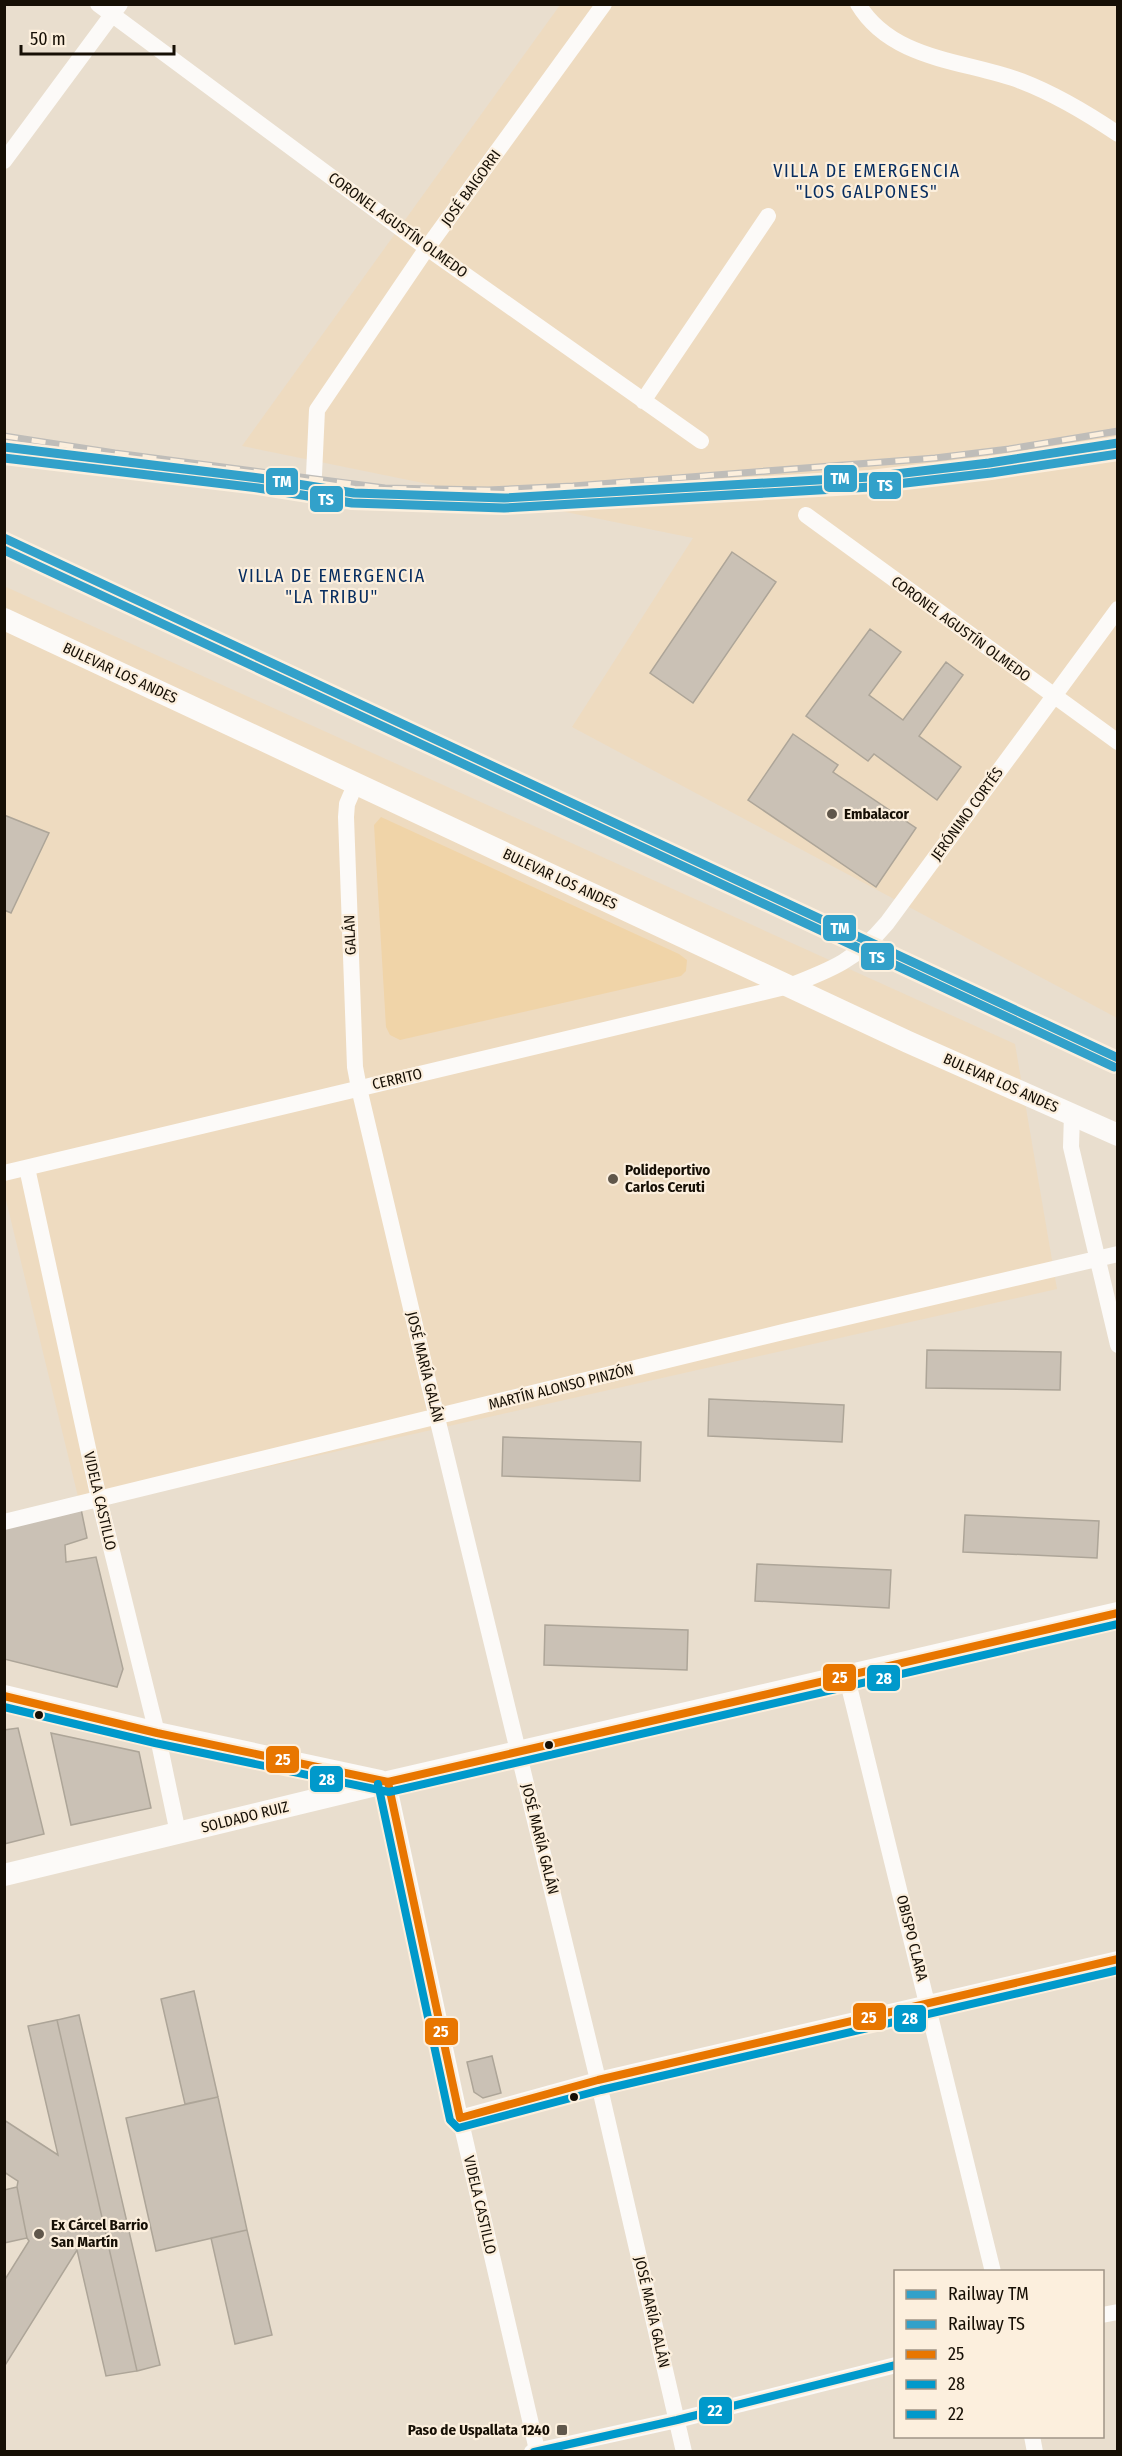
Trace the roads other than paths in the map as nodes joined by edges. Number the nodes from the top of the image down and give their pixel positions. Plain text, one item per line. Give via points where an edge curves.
1 (98, 4) edge
2 (604, 4) edge
3 (858, 4) edge
4 (117, 10) edge
5 (1118, 134) edge
6 (4, 161) edge
7 (768, 216) dead end
8 (427, 248) junction
9 (643, 401) junction
10 (700, 441) dead end
11 (314, 475) dead end
12 (806, 515) dead end
13 (1118, 609) edge
14 (4, 619) edge
15 (1053, 696) junction
16 (1118, 742) edge
17 (356, 783) junction
18 (789, 986) junction
19 (359, 1088) junction
20 (1072, 1114) junction
21 (1118, 1136) edge
22 (27, 1168) junction
23 (4, 1173) edge
24 (1118, 1254) edge
25 (1097, 1260) junction
26 (1118, 1346) edge
27 (437, 1417) junction
28 (99, 1499) junction
29 (4, 1522) edge
30 (1118, 1613) edge
31 (846, 1674) junction
32 (4, 1696) edge
33 (157, 1733) junction
34 (519, 1752) junction
35 (388, 1782) junction
36 (178, 1833) junction
37 (4, 1875) edge
38 (1118, 1959) edge
39 (929, 2004) junction
40 (598, 2080) junction
41 (460, 2118) junction
42 (993, 2270) edge
43 (894, 2366) edge
44 (677, 2420) junction
45 (535, 2451) edge
46 (684, 2451) edge

1 - 4 street, CORONEL AGUSTÍN OLMEDO
2 - 8 street, JOSÉ BAIGORRI
3 - 5 street via 879,28 918,53 1020,81 1085,111
4 - 6 street
4 - 8 street, CORONEL AGUSTÍN OLMEDO
7 - 9 street
8 - 9 street, CORONEL AGUSTÍN OLMEDO
8 - 11 street, JOSÉ BAIGORRI via 317,410
9 - 10 street, CORONEL AGUSTÍN OLMEDO
12 - 15 street, CORONEL AGUSTÍN OLMEDO
13 - 15 street, JERÓNIMO CORTÉS
14 - 17 main road, BULEVAR LOS ANDES
15 - 16 street, CORONEL AGUSTÍN OLMEDO
15 - 18 street, JERÓNIMO CORTÉS via 872,941 838,965
17 - 18 main road, BULEVAR LOS ANDES
17 - 19 street, GALÁN via 346,817
18 - 19 street, CERRITO
18 - 20 main road, BULEVAR LOS ANDES
19 - 22 street, CERRITO
19 - 27 street, JOSÉ MARÍA GALÁN
20 - 21 main road, BULEVAR LOS ANDES
20 - 25 street via 1071,1147
22 - 23 street, CERRITO
22 - 28 street, VIDELA CASTILLO
24 - 25 street, MARTÍN ALONSO PINZÓN
25 - 26 street
25 - 27 street, MARTÍN ALONSO PINZÓN
27 - 28 street, MARTÍN ALONSO PINZÓN
27 - 34 street, JOSÉ MARÍA GALÁN
28 - 29 street, MARTÍN ALONSO PINZÓN
28 - 33 street, VIDELA CASTILLO
30 - 31 main road, SOLDADO RUIZ
31 - 34 main road, SOLDADO RUIZ
31 - 39 street, OBISPO CLARA
32 - 33 main road
33 - 35 main road
33 - 36 street, VIDELA CASTILLO
34 - 35 main road, SOLDADO RUIZ
34 - 40 street, JOSÉ MARÍA GALÁN
35 - 36 main road, SOLDADO RUIZ
35 - 41 street, VIDELA CASTILLO
36 - 37 main road, SOLDADO RUIZ
38 - 39 street
39 - 40 street
39 - 42 street, OBISPO CLARA
40 - 41 street
40 - 44 street, JOSÉ MARÍA GALÁN
41 - 45 street, VIDELA CASTILLO
43 - 44 street
44 - 45 street
44 - 46 street, JOSÉ MARÍA GALÁN

